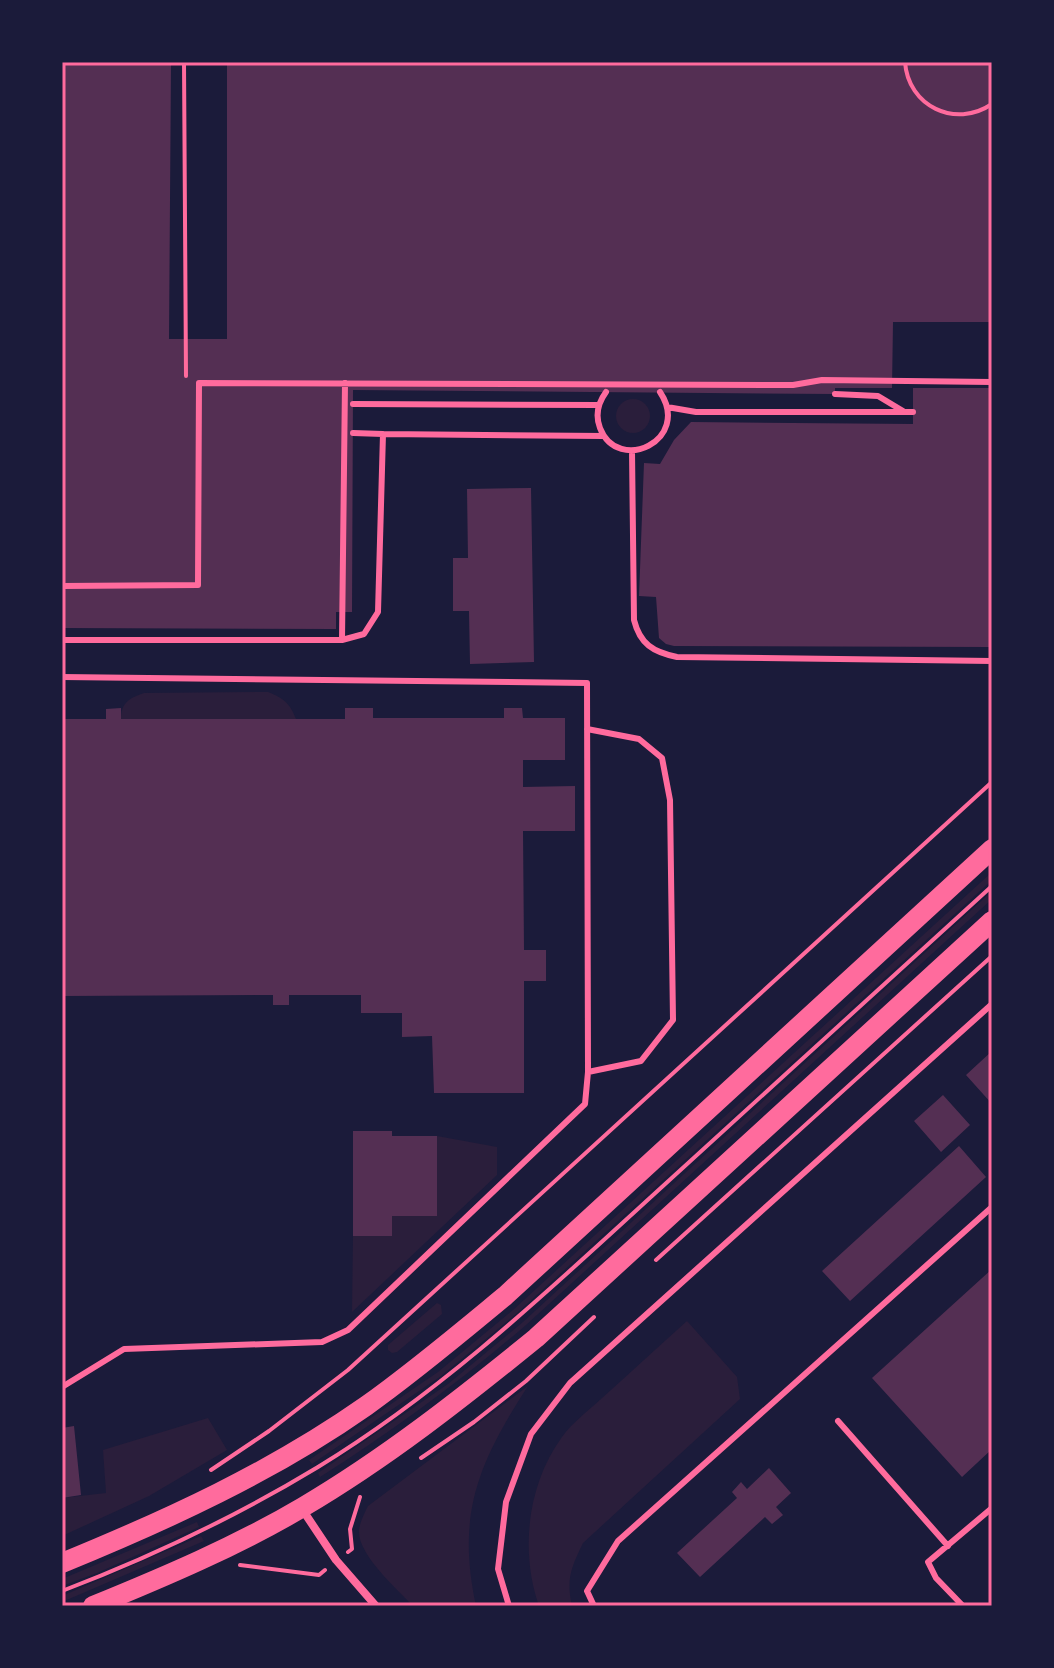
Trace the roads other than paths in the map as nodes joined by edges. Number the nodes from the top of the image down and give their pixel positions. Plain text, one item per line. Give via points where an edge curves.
1 (992, 382) edge
2 (345, 383) junction
3 (606, 392) dead end
4 (660, 392) dead end
5 (835, 394) dead end
6 (353, 404) dead end
7 (599, 405) junction
8 (667, 407) junction
9 (903, 411) junction
10 (913, 412) dead end
11 (353, 433) dead end
12 (383, 434) junction
13 (604, 436) junction
14 (632, 451) junction
15 (62, 586) edge
16 (62, 640) edge
17 (342, 640) junction
18 (992, 661) edge
19 (62, 677) edge
20 (587, 729) junction
21 (992, 849) edge
22 (992, 921) edge
23 (992, 1004) edge
24 (588, 1072) junction
25 (992, 1207) edge
26 (62, 1387) edge
27 (838, 1421) dead end
28 (301, 1508) junction
29 (992, 1508) edge
30 (948, 1546) junction
31 (62, 1563) edge
32 (93, 1606) edge
33 (376, 1606) edge
34 (509, 1606) edge
35 (594, 1606) edge
36 (963, 1606) edge

1 - 2 lane
2 - 15 lane via 199,383 198,585
2 - 17 lane
3 - 7 lane
4 - 8 lane
5 - 9 lane via 878,396
6 - 7 lane
7 - 13 lane
8 - 9 lane via 696,412
8 - 14 lane via 660,438
9 - 10 lane
11 - 12 lane
12 - 13 lane
12 - 17 lane via 378,612 364,634
13 - 14 lane
14 - 18 lane via 634,620 638,634 657,653
16 - 17 lane
19 - 20 lane via 587,683
20 - 24 lane
20 - 24 lane via 639,739 662,758 670,800 673,1020 641,1061
21 - 31 main road via 505,1296 427,1361 276,1462 203,1502
22 - 28 main road via 536,1338 394,1449
23 - 34 lane via 570,1383 531,1434 506,1502 498,1569
24 - 26 lane via 585,1104 348,1330 322,1342 124,1349
25 - 35 lane via 618,1541 587,1591
27 - 30 lane
28 - 32 main road via 164,1577
28 - 33 street
29 - 30 lane
30 - 36 lane via 928,1562

